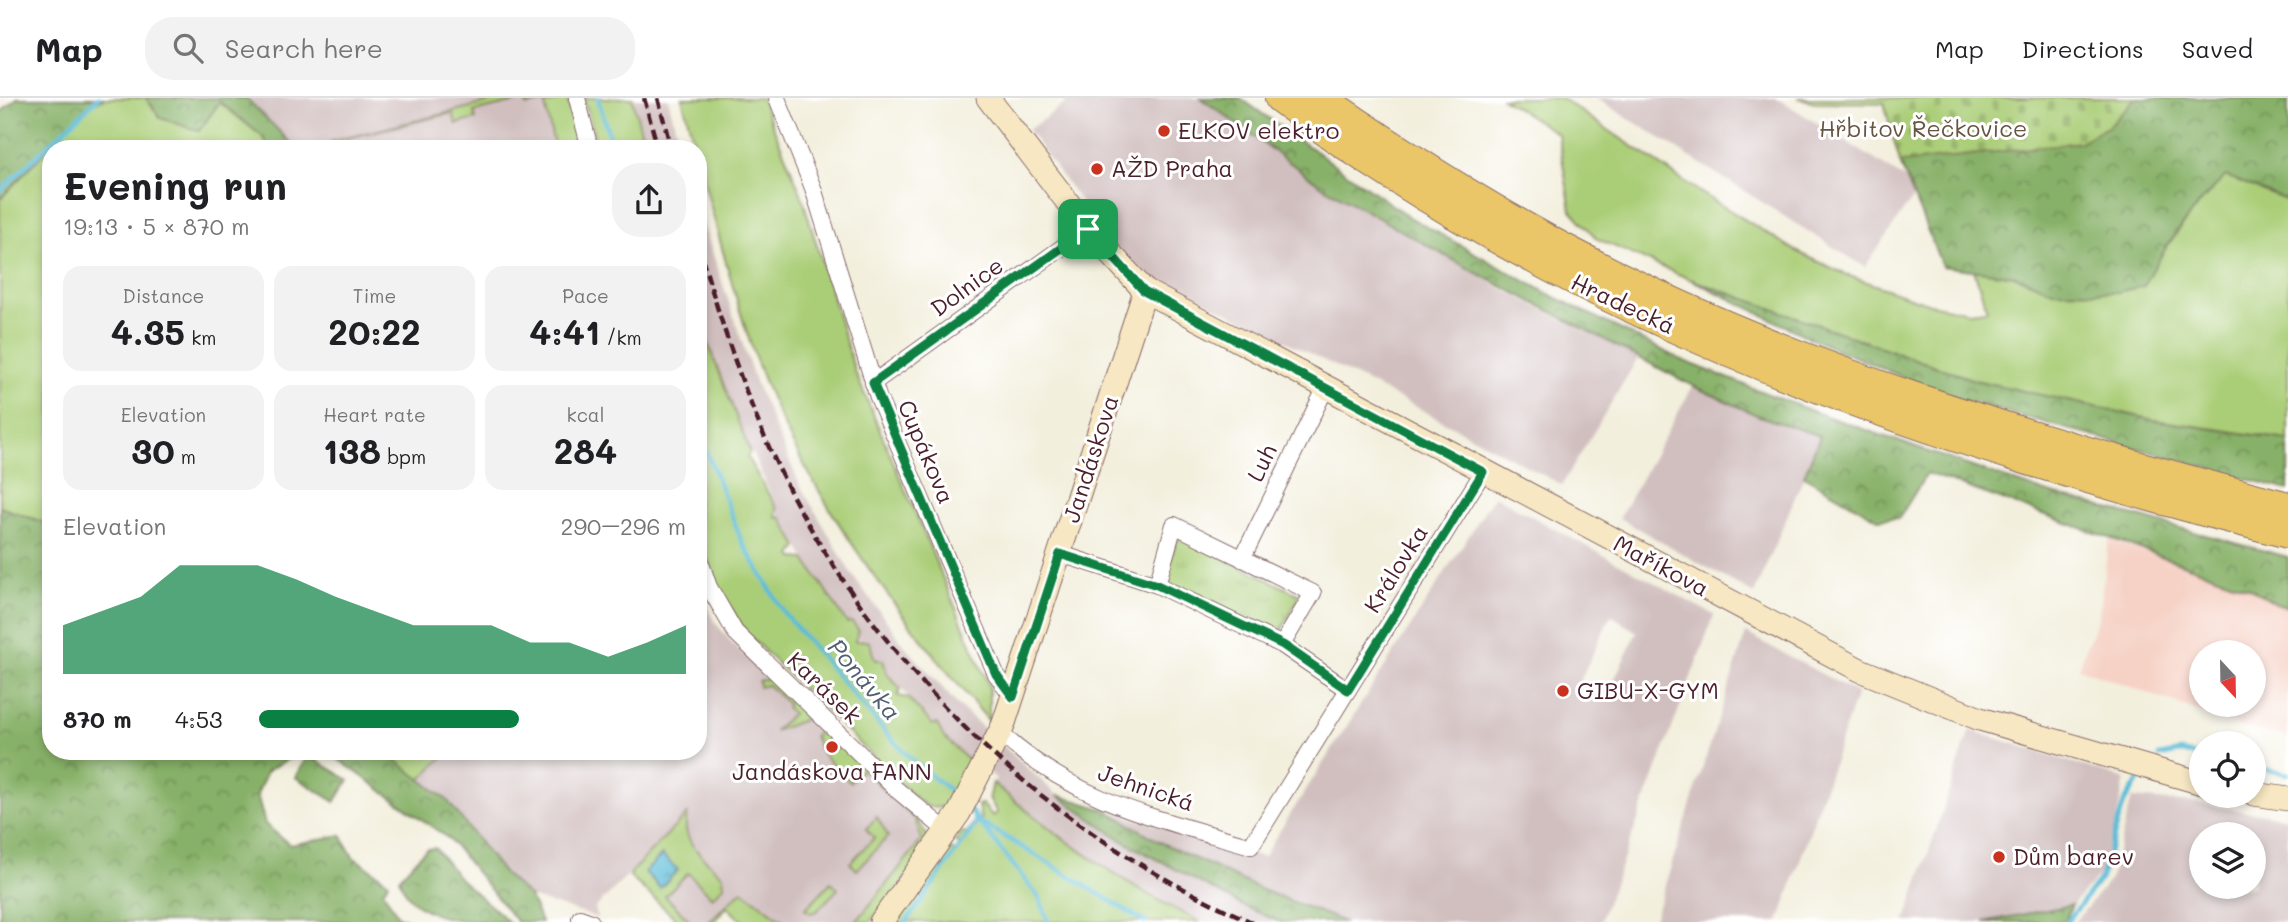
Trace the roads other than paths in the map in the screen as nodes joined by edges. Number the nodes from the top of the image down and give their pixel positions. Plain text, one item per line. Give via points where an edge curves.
1 (577, 98) edge
2 (776, 98) edge
3 (988, 98) edge
4 (1280, 98) edge
5 (1321, 98) edge
6 (588, 140) edge
7 (1088, 229) junction
8 (1144, 291) junction
9 (873, 383) junction
10 (1326, 387) junction
11 (1483, 472) junction
12 (2288, 507) edge
13 (2288, 533) edge
14 (1060, 554) junction
15 (1242, 559) junction
16 (707, 581) edge
17 (1157, 585) junction
18 (1283, 645) junction
19 (1348, 690) junction
20 (1013, 697) junction
21 (1000, 733) junction
22 (2189, 779) edge
23 (2266, 796) edge
24 (2288, 799) edge
25 (959, 813) junction
26 (1251, 846) joint
27 (881, 922) edge

1 - 6 street
2 - 9 street, Cupákova via 813,187
3 - 7 street
4 - 13 highway, Hradecká via 1435,205 1601,295 1742,359 1996,451
5 - 12 highway via 1434,174 1523,226 1738,331 1996,424
7 - 8 street
7 - 9 street, Dolnice
8 - 10 street, Maříkova
8 - 14 street, Jandáskova
9 - 20 street, Cupákova via 996,674
10 - 11 street, Maříkova
10 - 15 street, Luh
11 - 19 street, Královka
11 - 22 street, Maříkova via 1860,670 1980,719
14 - 17 street
14 - 20 street, Jandáskova
15 - 17 street via 1174,525
15 - 18 street via 1313,593
16 - 25 street, Karásek via 735,632 897,790
17 - 18 street
18 - 19 street
19 - 26 street, Královka
20 - 21 street, Jandáskova
21 - 25 street, Jandáskova
21 - 26 street, Jehnická via 1043,768 1097,798
23 - 24 street
25 - 27 street, Jandáskova

